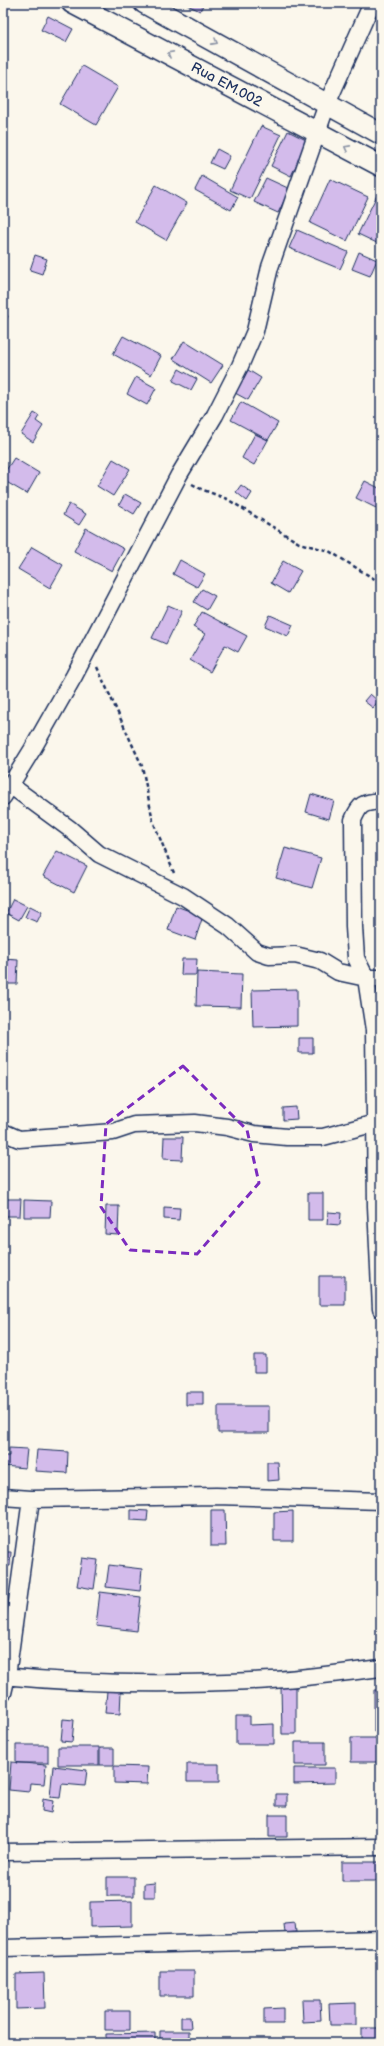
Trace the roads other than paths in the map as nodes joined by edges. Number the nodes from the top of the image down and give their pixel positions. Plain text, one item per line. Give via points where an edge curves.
1 (72, 3) edge
2 (144, 3) edge
3 (372, 3) edge
4 (327, 104) junction
5 (318, 132) junction
6 (381, 134) edge
7 (381, 166) edge
8 (5, 793) edge
9 (381, 801) edge
10 (374, 978) edge
11 (376, 1123) junction
12 (3, 1132) edge
13 (381, 1309) edge
14 (3, 1497) edge
15 (31, 1499) junction
16 (381, 1501) edge
17 (381, 1668) edge
18 (5, 1676) edge
19 (3, 1694) edge
20 (381, 1847) edge
21 (3, 1852) edge
22 (381, 1939) edge
23 (3, 1948) edge

5 -> 1 street, Rua EM.002
2 -> 4 street
3 - 4 street
4 - 5 street
4 - 6 street
7 -> 5 street, Rua EM.002
5 - 8 street via 270,267 255,331 240,366 215,415 179,475 90,645
8 - 10 street via 70,829 99,854 183,896 228,926 257,952 269,956 301,956 320,961 338,972
9 - 10 street via 367,803 358,808 353,820 356,958
10 - 11 street
11 - 12 street via 323,1137 254,1134 195,1123 134,1125 113,1132 19,1139
11 - 13 street via 376,1206
14 - 15 street
15 - 16 street via 216,1496
15 - 18 street
17 - 18 street via 274,1680 198,1683 119,1684
18 - 19 street
20 - 21 street
22 - 23 street

